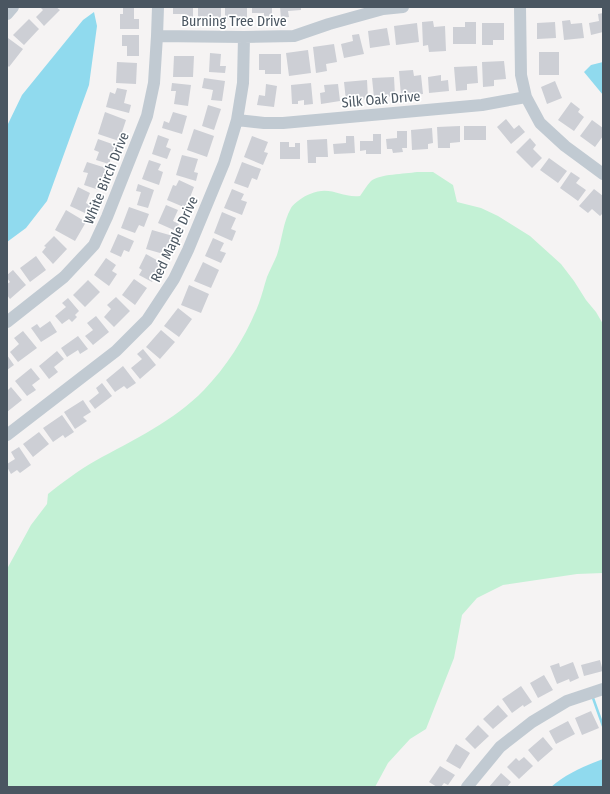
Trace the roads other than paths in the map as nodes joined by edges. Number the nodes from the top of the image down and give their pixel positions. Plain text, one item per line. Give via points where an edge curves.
1 (13, 7) edge
2 (158, 7) edge
3 (402, 7) edge
4 (520, 7) edge
5 (7, 14) edge
6 (158, 36) junction
7 (244, 37) junction
8 (526, 97) junction
9 (237, 120) junction
10 (603, 174) edge
11 (7, 322) edge
12 (7, 435) edge
13 (603, 689) edge
14 (467, 787) edge

1 - 5 street
2 - 6 street, White Birch Drive
3 - 7 street, Burning Tree Drive via 329,24 294,36
4 - 8 street via 522,75
6 - 7 street, Burning Tree Drive
6 - 11 street, White Birch Drive via 148,116 94,245 64,277
7 - 9 street, Red Maple Drive via 243,82
8 - 9 street, Silk Oak Drive via 482,105 284,123
8 - 10 street via 540,123 565,146
9 - 12 street, Red Maple Drive via 224,163 188,250 174,279 147,320 116,351
13 - 14 street via 567,701 532,722 500,747

